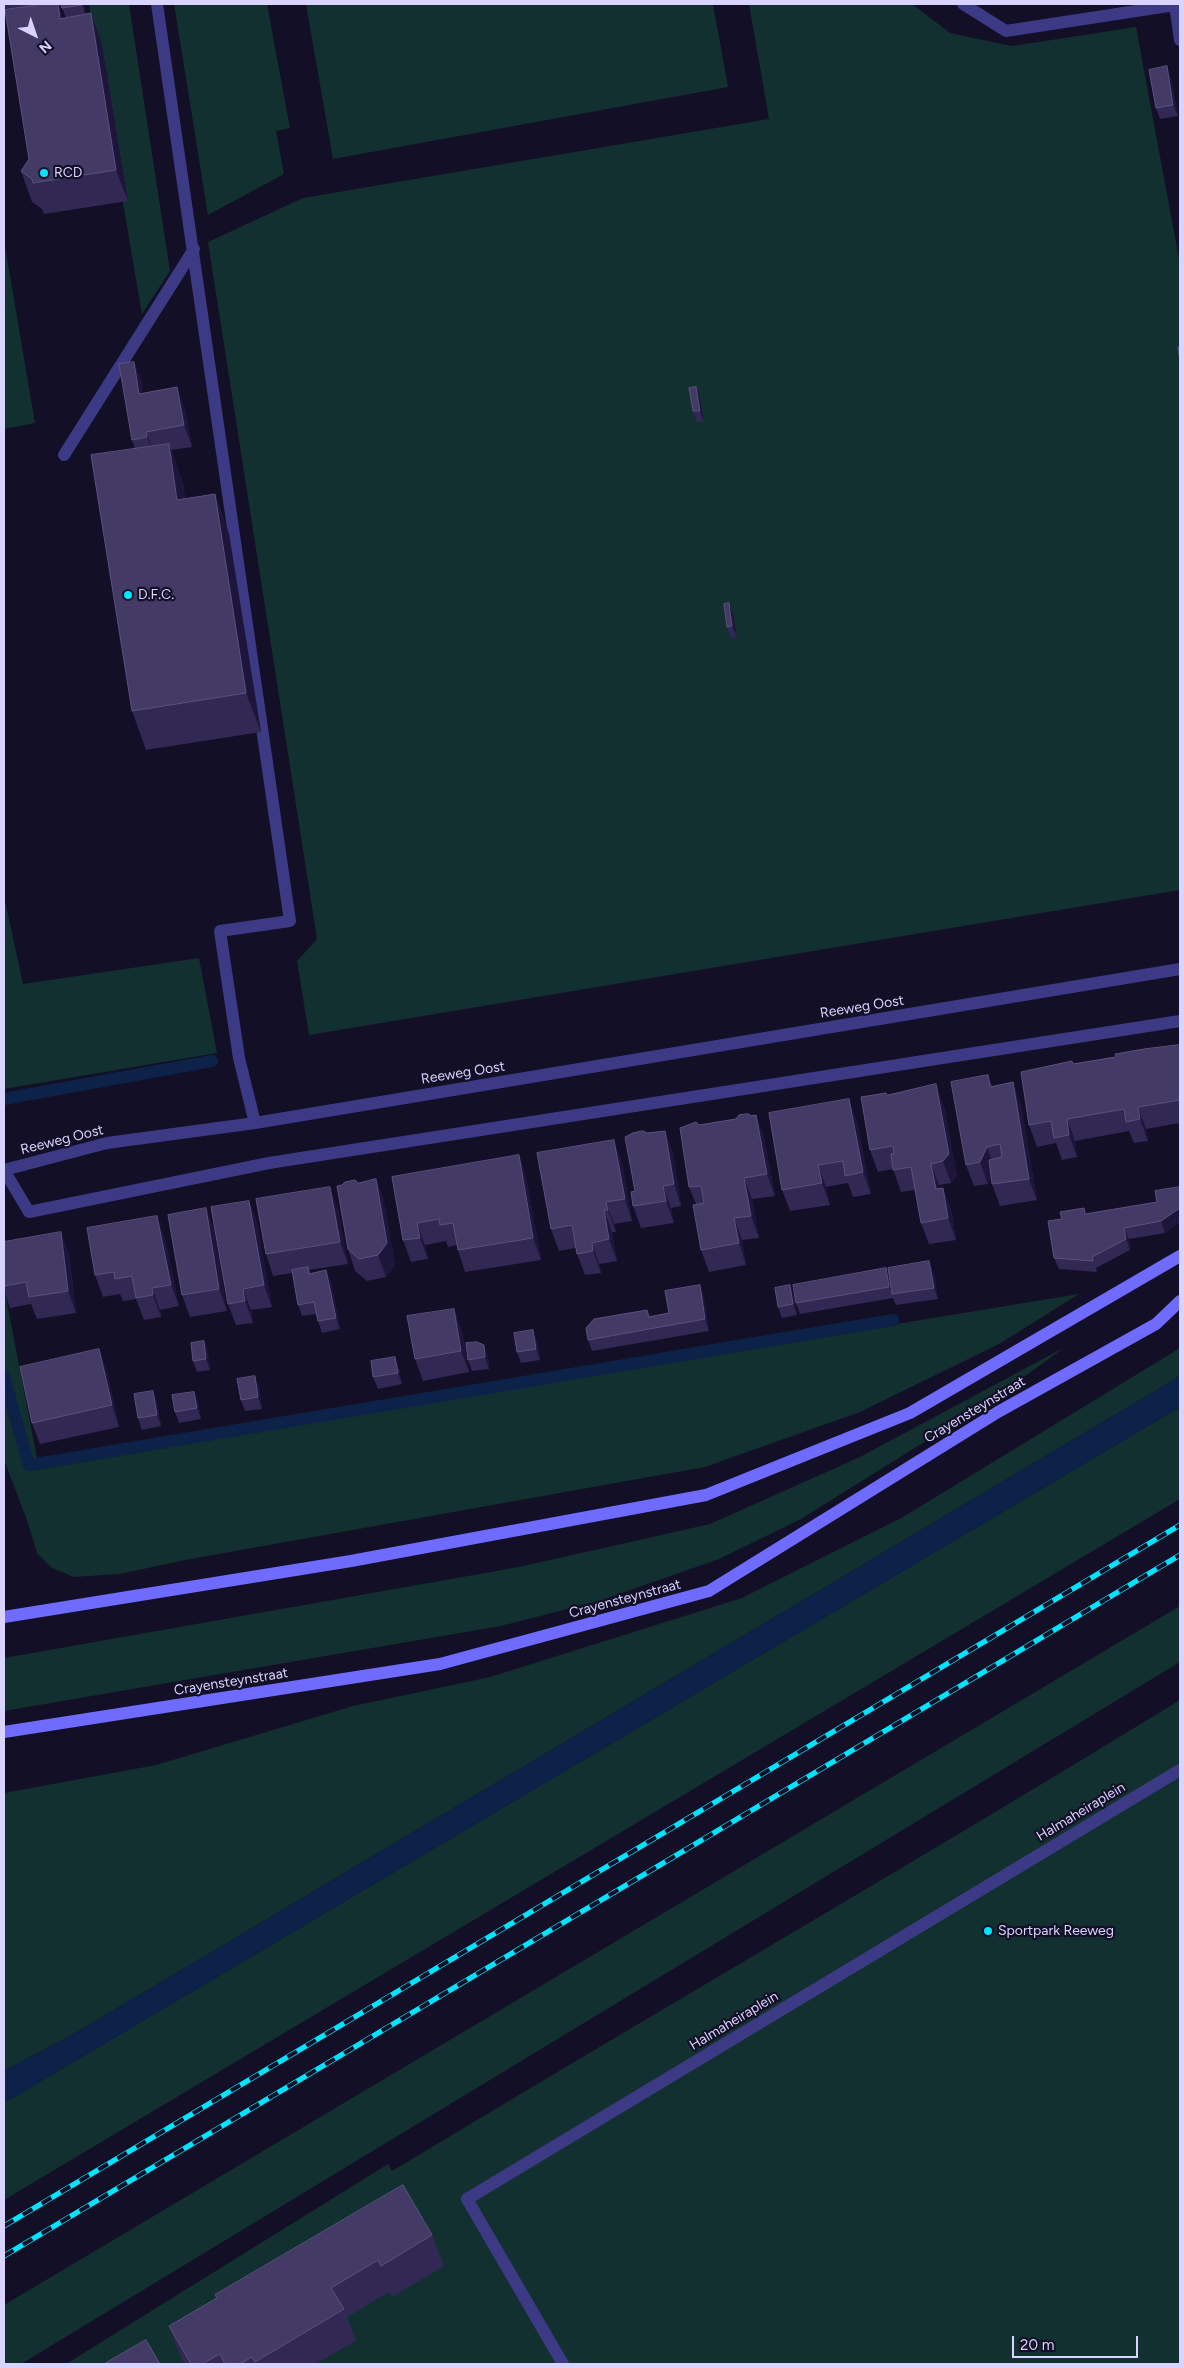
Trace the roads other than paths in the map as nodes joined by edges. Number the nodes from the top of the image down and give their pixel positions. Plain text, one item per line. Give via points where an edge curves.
1 (157, 4) edge
2 (963, 4) edge
3 (1180, 40) edge
4 (194, 249) junction
5 (64, 456) dead end
6 (1180, 969) edge
7 (1180, 1021) edge
8 (255, 1123) junction
9 (4, 1170) edge
10 (1180, 1256) edge
11 (1180, 1301) edge
12 (4, 1617) edge
13 (4, 1732) edge
14 (1180, 1770) edge
15 (563, 2364) edge

1 - 4 street
2 - 3 street via 1006,31 1175,5
4 - 5 street
4 - 8 street via 290,921 220,931 239,1058
6 - 8 street, Reeweg Oost
7 - 9 street, Reeweg Oost via 269,1163 29,1212
8 - 9 street, Reeweg Oost via 107,1143
10 - 12 main road via 910,1413 706,1494 351,1561
11 - 13 main road, Crayensteynstraat via 1156,1324 998,1412 709,1591 440,1664
14 - 15 street, Halmaheiraplein via 467,2199

